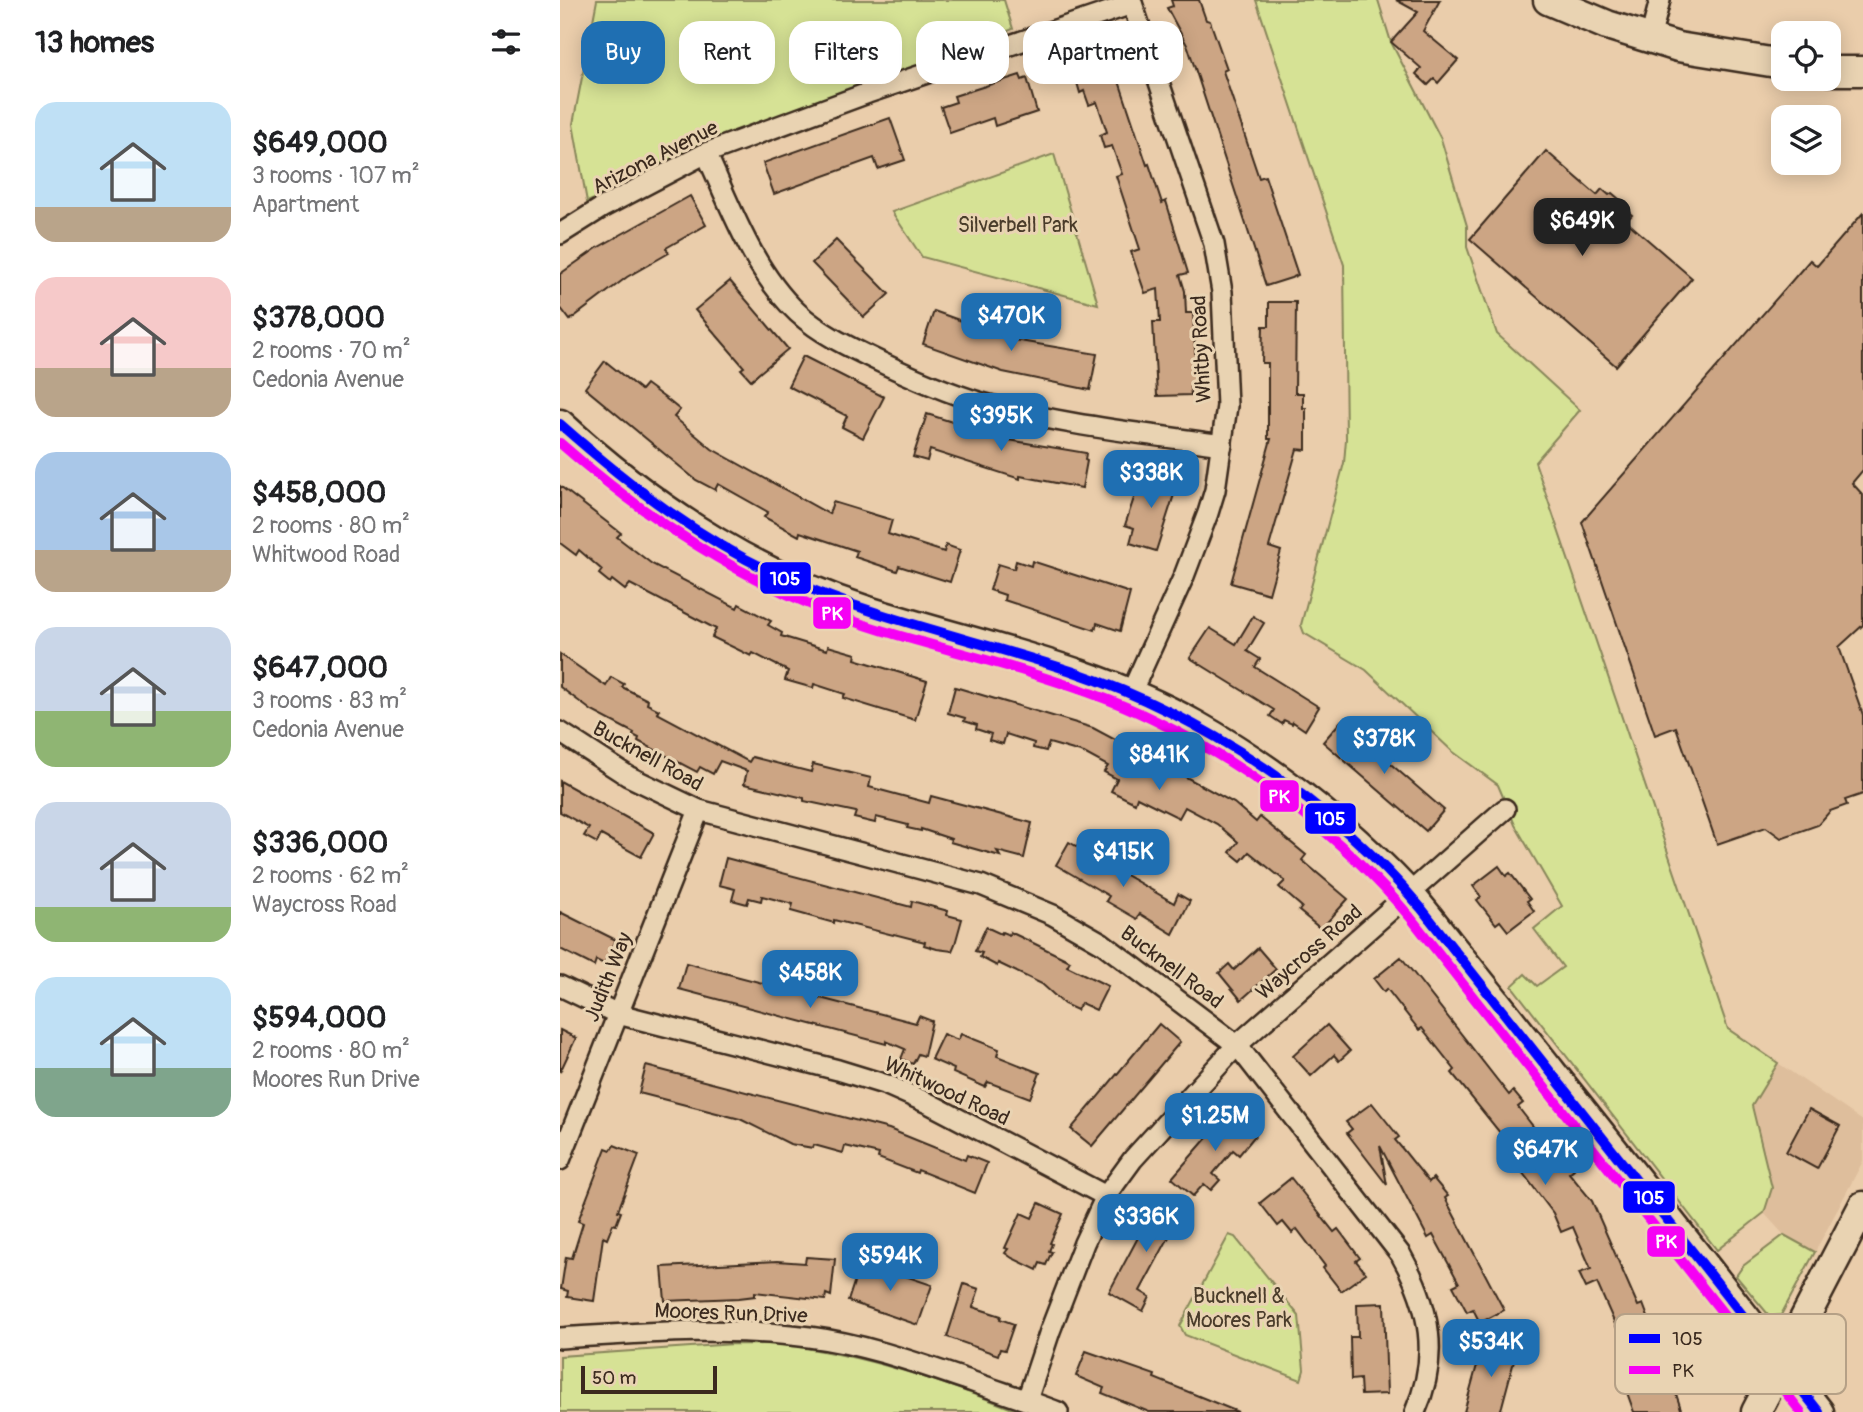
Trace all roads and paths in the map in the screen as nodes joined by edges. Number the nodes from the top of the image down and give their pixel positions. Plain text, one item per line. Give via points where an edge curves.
1 (1548, 0) edge
2 (1660, 0) edge
3 (1131, 2) edge
4 (1650, 40) junction
5 (1771, 62) edge
6 (1841, 71) edge
7 (1863, 71) edge
8 (706, 153) junction
9 (560, 234) edge
10 (560, 425) edge
11 (1222, 445) junction
12 (1131, 693) junction
13 (560, 732) edge
14 (1505, 809) dead end
15 (699, 810) junction
16 (1409, 894) junction
17 (560, 986) edge
18 (618, 1014) junction
19 (1237, 1045) junction
20 (560, 1160) edge
21 (1106, 1196) junction
22 (1863, 1206) edge
23 (1743, 1314) edge
24 (1808, 1314) edge
25 (560, 1338) edge
26 (1766, 1394) edge
27 (1805, 1394) edge
28 (1027, 1400) junction
29 (1058, 1412) edge
30 (1415, 1412) edge
31 (1756, 1412) edge
32 (1819, 1412) edge

1 - 4 street
2 - 4 street
3 - 8 street, Arizona Avenue
3 - 11 street, Whitby Road via 1213,244 1226,355
4 - 5 street
6 - 7 street
8 - 9 street, Arizona Avenue
8 - 11 street via 741,230 776,287 797,312 844,345 981,402 1050,419
10 - 12 street via 674,517 774,574 868,611
11 - 12 street, Whitby Road via 1208,513
12 - 16 street via 1194,724 1289,787 1345,832
13 - 15 street, Bucknell Road via 628,776
14 - 16 street, Waycross Road
15 - 18 street, Judith Way
15 - 19 street, Bucknell Road via 950,875 1019,899 1102,943
16 - 19 street, Waycross Road
16 - 23 street
17 - 18 street, Whitwood Road
18 - 20 street, Judith Way
18 - 21 street, Whitwood Road via 887,1085
19 - 21 street, Waycross Road via 1163,1124
19 - 30 street, Bucknell Road via 1410,1271 1428,1321 1430,1350
21 - 28 street, Waycross Road via 1069,1278
22 - 24 street
25 - 28 street, Moores Run Drive via 709,1332 812,1337 931,1368
26 - 31 street
27 - 32 street
28 - 29 street, Moores Run Drive

